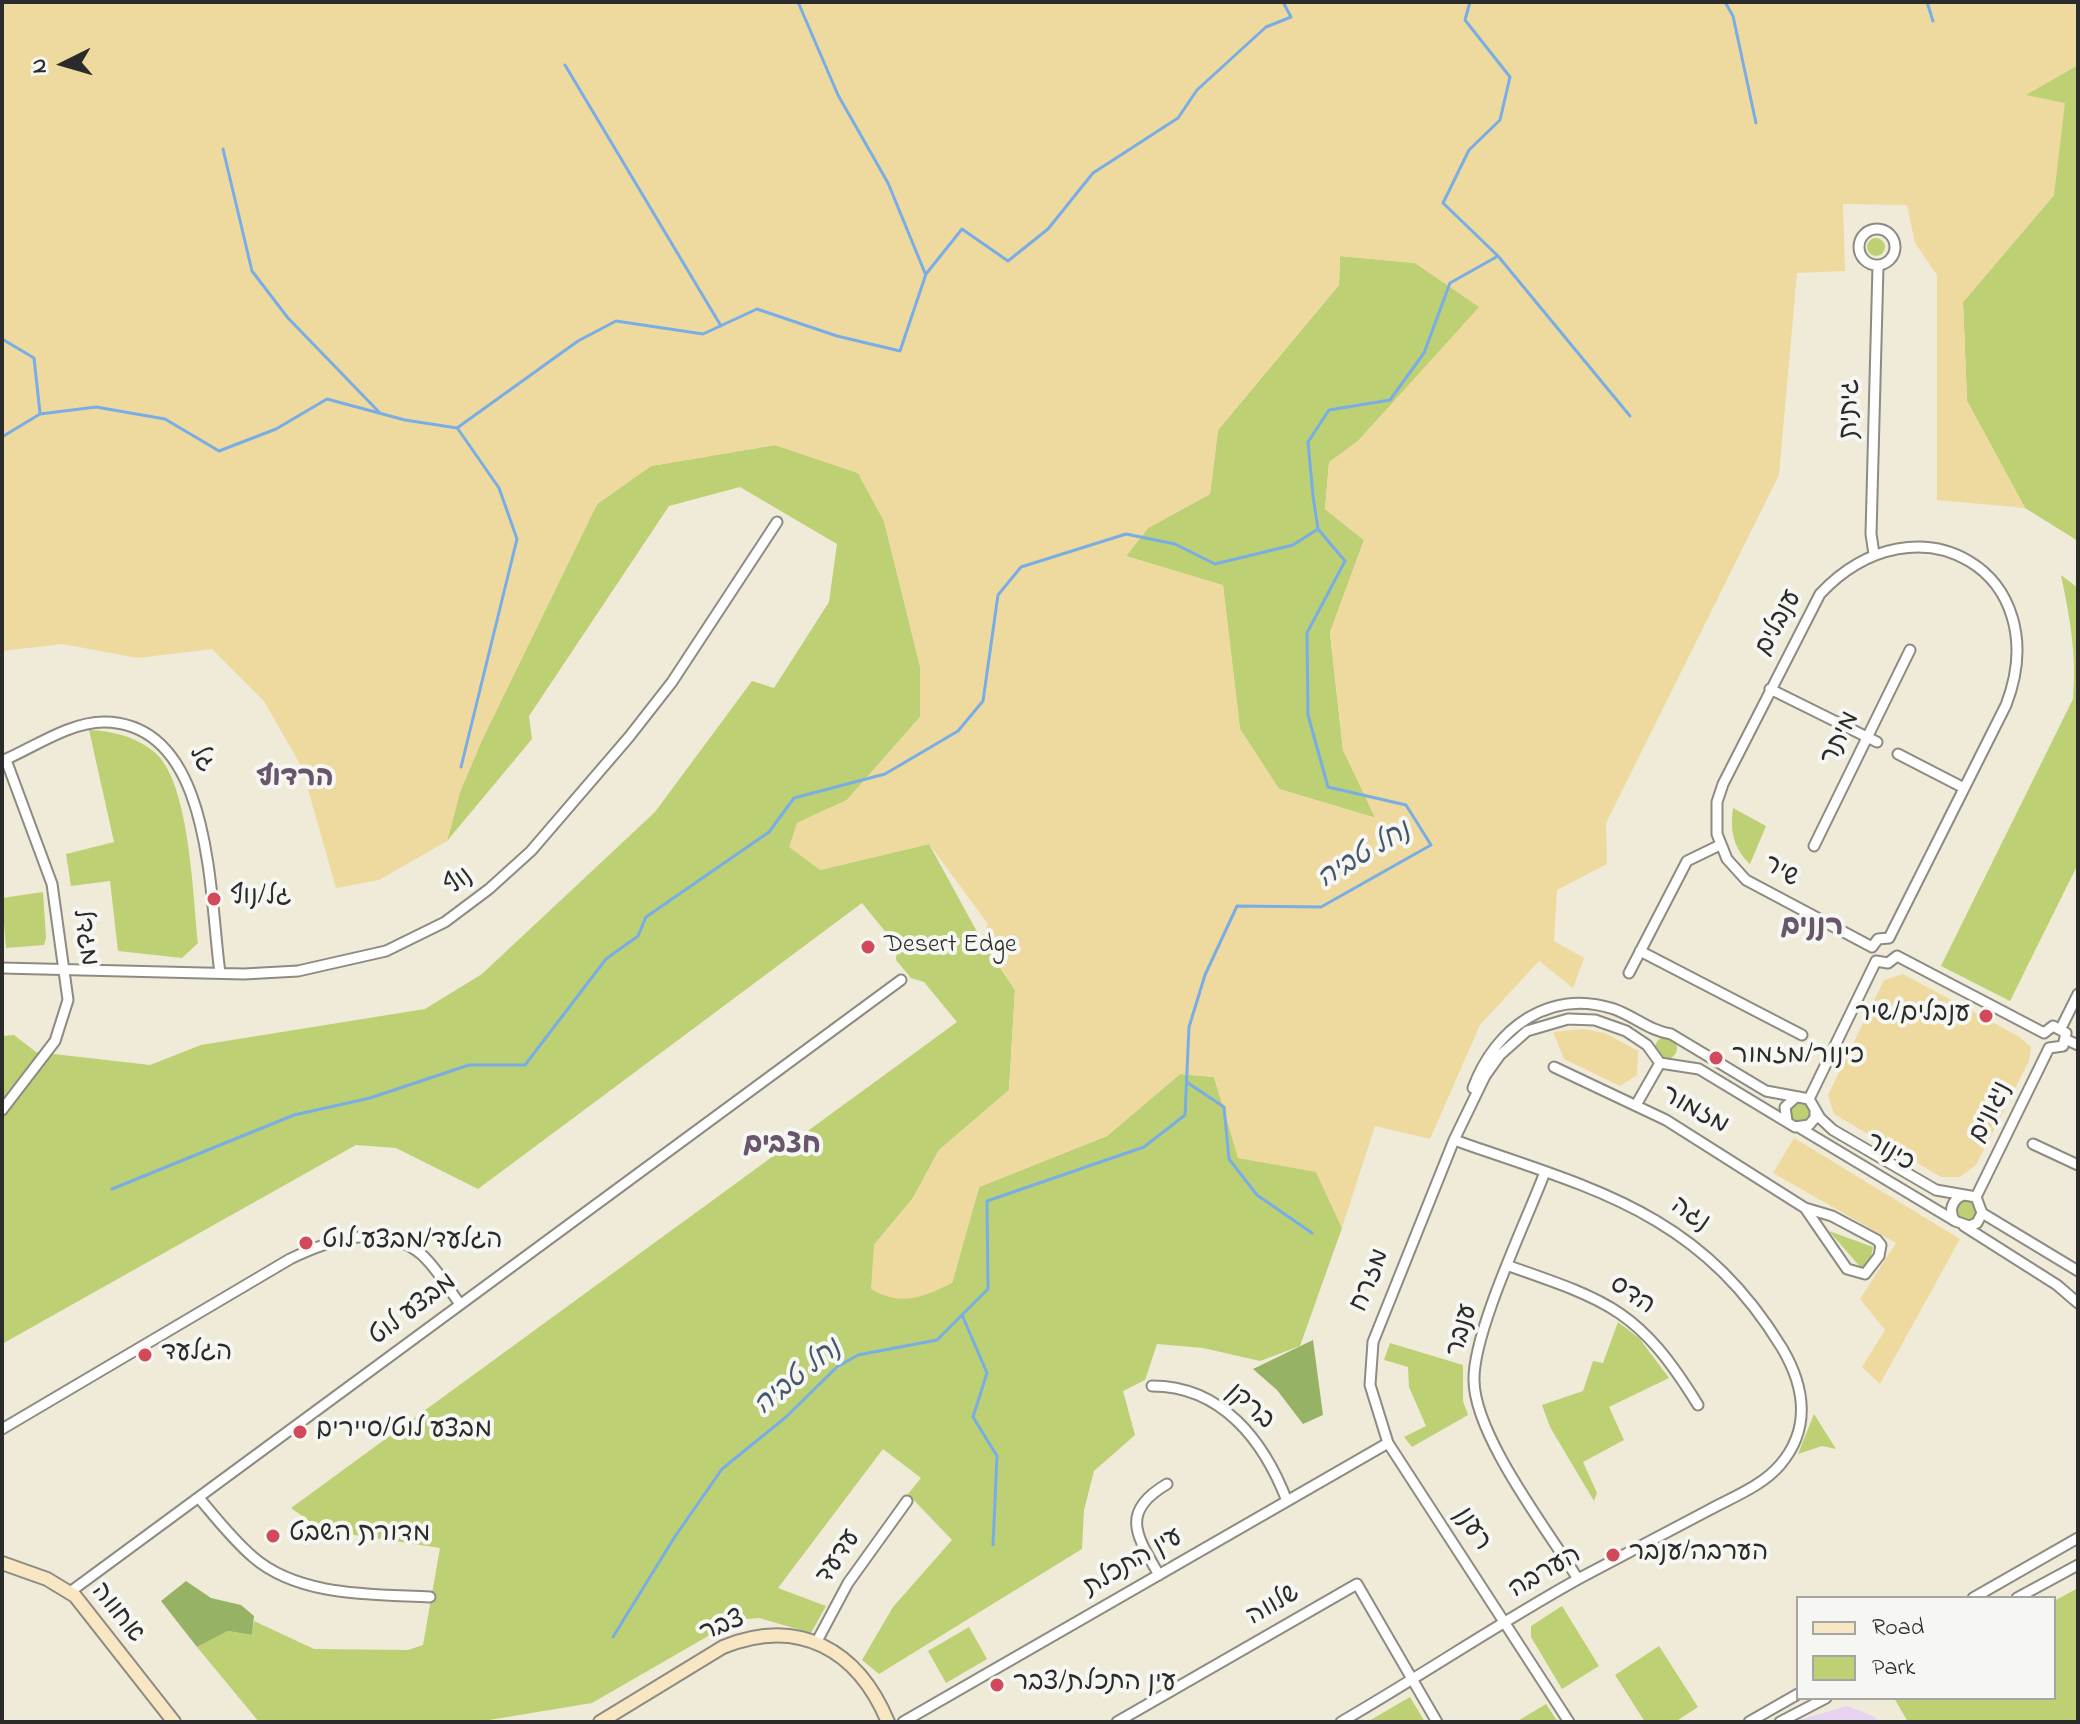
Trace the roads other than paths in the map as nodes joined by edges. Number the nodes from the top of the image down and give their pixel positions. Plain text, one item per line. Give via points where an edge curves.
1 (1878, 266) junction
2 (777, 522) dead end
3 (1874, 554) junction
4 (1910, 650) dead end
5 (1770, 689) junction
6 (1872, 740) junction
7 (1898, 754) dead end
8 (4, 761) edge
9 (1964, 788) junction
10 (1720, 845) junction
11 (1814, 846) dead end
12 (1889, 938) junction
13 (1872, 947) junction
14 (1640, 951) junction
15 (1897, 956) junction
16 (1876, 961) junction
17 (65, 967) junction
18 (2, 968) edge
19 (220, 973) junction
20 (1629, 973) dead end
21 (901, 980) dead end
22 (2078, 994) edge
23 (2061, 1028) junction
24 (2044, 1033) junction
25 (1661, 1034) junction
26 (1802, 1035) dead end
27 (1678, 1040) junction
28 (2067, 1040) junction
29 (2078, 1045) edge
30 (2049, 1048) junction
31 (1650, 1050) junction
32 (1665, 1063) junction
33 (1554, 1067) dead end
34 (1796, 1097) junction
35 (1809, 1099) junction
36 (1636, 1105) junction
37 (1815, 1109) junction
38 (2, 1110) edge
39 (1787, 1121) junction
40 (1800, 1128) junction
41 (1454, 1140) junction
42 (2033, 1144) dead end
43 (2078, 1165) edge
44 (1545, 1172) junction
45 (1963, 1195) junction
46 (1976, 1197) junction
47 (1805, 1208) junction
48 (1982, 1213) junction
49 (1960, 1223) junction
50 (1509, 1266) junction
51 (2078, 1271) edge
52 (2078, 1303) edge
53 (460, 1304) junction
54 (1152, 1386) dead end
55 (1698, 1405) dead end
56 (2, 1429) edge
57 (1801, 1430) joint
58 (1388, 1443) junction
59 (1167, 1484) dead end
60 (199, 1498) junction
61 (907, 1501) dead end
62 (1287, 1501) junction
63 (2078, 1538) edge
64 (2, 1563) edge
65 (2078, 1565) edge
66 (1159, 1575) junction
67 (1578, 1579) junction
68 (70, 1592) junction
69 (1976, 1596) edge
70 (2021, 1596) edge
71 (430, 1597) dead end
72 (1505, 1623) junction
73 (816, 1643) junction
74 (1413, 1680) junction
75 (1796, 1695) edge
76 (1822, 1700) edge
77 (1344, 1721) edge
78 (174, 1722) edge
79 (600, 1722) edge
80 (888, 1722) edge
81 (903, 1722) edge
82 (1117, 1722) edge
83 (1437, 1722) edge
84 (1569, 1722) edge
85 (1749, 1722) edge
86 (1780, 1722) edge

1 - 1 street via 1895,250 1892,237 1877,229 1862,236 1858,248 1866,263
1 - 3 street, גיתית
2 - 19 street, נוף via 645,718 560,819 489,889 445,922 386,951 298,971
3 - 5 street, ענבלים via 1820,594
3 - 9 street, ענבלים via 1908,547 1954,552 1989,578 2013,618 2014,684
4 - 6 street, מיתר
5 - 6 street
5 - 10 street, ענבלים via 1717,802
6 - 11 street, מיתר
7 - 9 street
8 - 17 street, מגדל via 52,884
8 - 19 street, גל via 49,738 103,722 129,726 163,743 195,797
9 - 12 street, ענבלים
10 - 13 street, שיר via 1735,869 1758,889
10 - 14 street via 1687,861
12 - 13 street via 1878,939
12 - 15 street via 1898,948
13 - 16 street
14 - 20 street
14 - 26 street
15 - 16 street via 1888,963
15 - 24 street
16 - 35 street
17 - 18 street, נוף
17 - 19 street, נוף
17 - 38 street, מגדל via 68,1000 61,1030
21 - 53 street, מבצע לוט
22 - 23 street
23 - 24 street via 2053,1026
23 - 28 street
24 - 30 street
25 - 27 street
25 - 31 street
25 - 41 street, מזרח via 1625,1013 1598,1005 1567,1003 1534,1011 1490,1054
27 - 32 street via 1680,1054
27 - 34 street via 1766,1091
28 - 29 street
28 - 30 street via 2060,1049
30 - 46 street, ניגונים
31 - 32 street
31 - 41 street, מזרח via 1626,1031 1595,1020 1539,1025 1514,1040 1485,1076
32 - 36 street
32 - 39 street via 1699,1069
33 - 36 street, מזמור
34 - 35 street
34 - 39 street via 1785,1107
35 - 37 street
36 - 47 street, מזמור via 1694,1135
37 - 40 street via 1812,1122
37 - 45 street, כינור via 1833,1130 1936,1190
39 - 40 street
40 - 49 street, כינור
41 - 44 street, נגה
41 - 58 street, מזרח via 1373,1342 1370,1385
42 - 43 street
44 - 50 street, ענבר
44 - 57 street, נגה via 1623,1202 1674,1229 1721,1268 1792,1365 1801,1392
45 - 46 street
45 - 49 street via 1952,1206
46 - 48 street
47 - 47 street, מזמור via 1877,1240 1879,1256 1865,1274 1847,1269
48 - 49 street via 1977,1223
48 - 51 street
49 - 52 street, כינור
50 - 55 street, הדס via 1574,1289 1627,1316 1665,1354
50 - 67 street, ענבר via 1475,1362 1476,1398 1489,1435
53 - 56 street via 432,1267 404,1244 373,1236 337,1240 290,1259
53 - 60 street, מבצע לוט
54 - 62 street, ברקן via 1185,1390 1232,1416 1267,1455
57 - 67 street, הערבה via 1770,1476
58 - 62 street, עין התכלת
58 - 72 street, רענן
59 - 66 street via 1144,1499 1135,1521
60 - 68 street, מבצע לוט
60 - 71 street via 253,1558 274,1572 334,1589
61 - 73 street, עדעד via 848,1583
62 - 66 street, עין התכלת
63 - 69 street
64 - 68 street, אחווה
65 - 70 street
66 - 81 street, עין התכלת
67 - 72 street, הערבה
68 - 78 street, אחווה
72 - 74 street, הערבה
72 - 84 street, רענן
73 - 79 street, צבר via 779,1635 742,1639
73 - 80 street, צבר via 856,1667
74 - 77 street, הערבה
74 - 82 street, שלווה via 1357,1584
74 - 83 street
75 - 85 street
76 - 86 street

